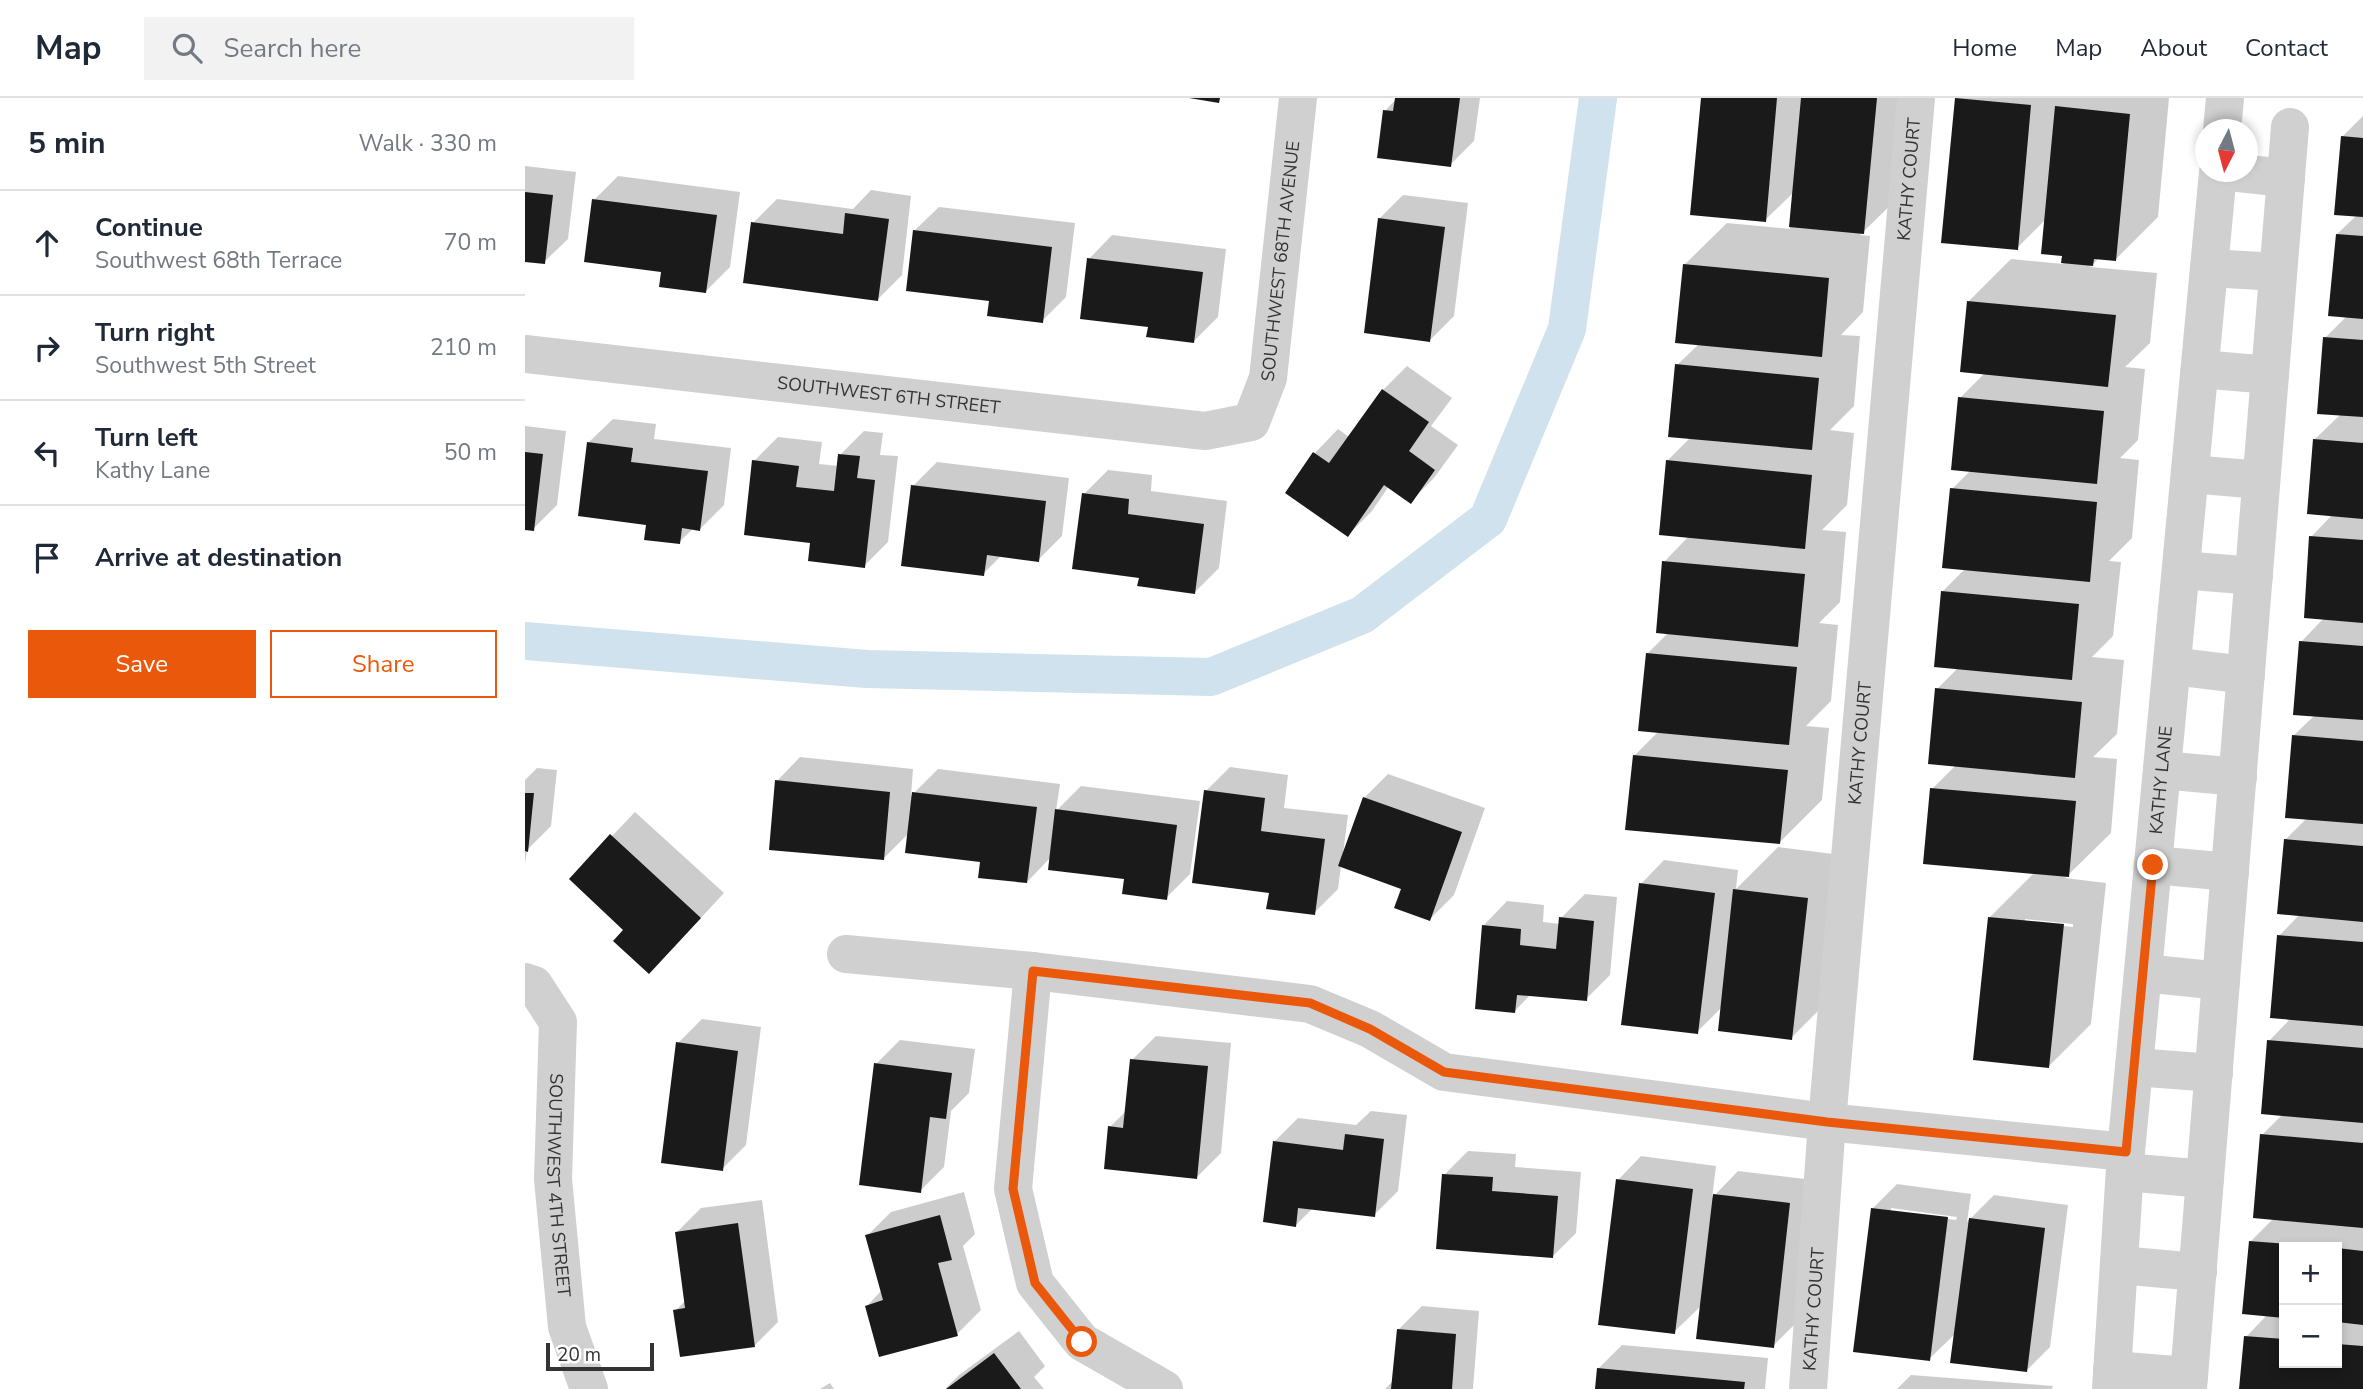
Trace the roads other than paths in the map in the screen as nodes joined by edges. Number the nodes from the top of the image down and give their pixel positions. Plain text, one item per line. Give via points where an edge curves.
1 (1298, 98) edge
2 (1916, 98) edge
3 (2225, 98) edge
4 (2223, 119) edge
5 (2290, 127) dead end
6 (2258, 175) edge
7 (2286, 178) junction
8 (2217, 182) edge
9 (2209, 268) junction
10 (2278, 272) junction
11 (525, 354) edge
12 (2200, 369) junction
13 (2270, 375) junction
14 (1251, 422) joint
15 (2190, 474) junction
16 (2261, 480) junction
17 (2181, 570) junction
18 (2254, 576) junction
19 (2172, 667) junction
20 (2246, 675) junction
21 (2162, 770) junction
22 (2238, 777) junction
23 (2153, 865) junction
24 (2230, 872) junction
25 (846, 954) dead end
26 (1033, 971) junction
27 (2143, 973) junction
28 (2221, 981) junction
29 (529, 984) edge
30 (2134, 1066) junction
31 (2214, 1073) junction
32 (1827, 1122) junction
33 (2126, 1162) junction
34 (2205, 1179) junction
35 (2119, 1265) junction
36 (2198, 1272) junction
37 (2111, 1380) edge
38 (2188, 1383) edge
39 (589, 1389) edge
40 (1164, 1389) edge
41 (1808, 1389) edge

1 - 14 street, SOUTHWEST 68TH AVENUE via 1268,378
2 - 32 street, KATHY COURT
3 - 4 street
5 - 7 street
6 - 7 street
7 - 10 street
8 - 9 street, KATHY LANE
9 - 10 street
9 - 12 street, KATHY LANE
10 - 13 street
11 - 14 street, SOUTHWEST 6TH STREET via 1205,431
12 - 13 street
12 - 15 street, KATHY LANE
13 - 16 street
15 - 16 street
15 - 17 street, KATHY LANE
16 - 18 street
17 - 18 street
17 - 19 street, KATHY LANE
18 - 20 street
19 - 20 street
19 - 21 street, KATHY LANE
20 - 22 street
21 - 22 street
21 - 23 street, KATHY LANE
22 - 24 street
23 - 24 street
23 - 27 street, KATHY LANE
24 - 28 street
25 - 26 street
26 - 32 street via 1310,1003 1370,1029 1444,1072
26 - 40 street via 1013,1189 1035,1283 1082,1342
27 - 28 street
27 - 30 street, KATHY LANE
28 - 31 street
29 - 39 street, SOUTHWEST 4TH STREET via 558,1022 553,1179 567,1327
30 - 31 street
30 - 33 street, KATHY LANE
31 - 34 street
32 - 33 street
32 - 41 street, KATHY COURT
33 - 34 street
33 - 35 street, KATHY LANE
34 - 36 street
35 - 36 street
35 - 37 street, KATHY LANE
36 - 38 street
37 - 38 street

